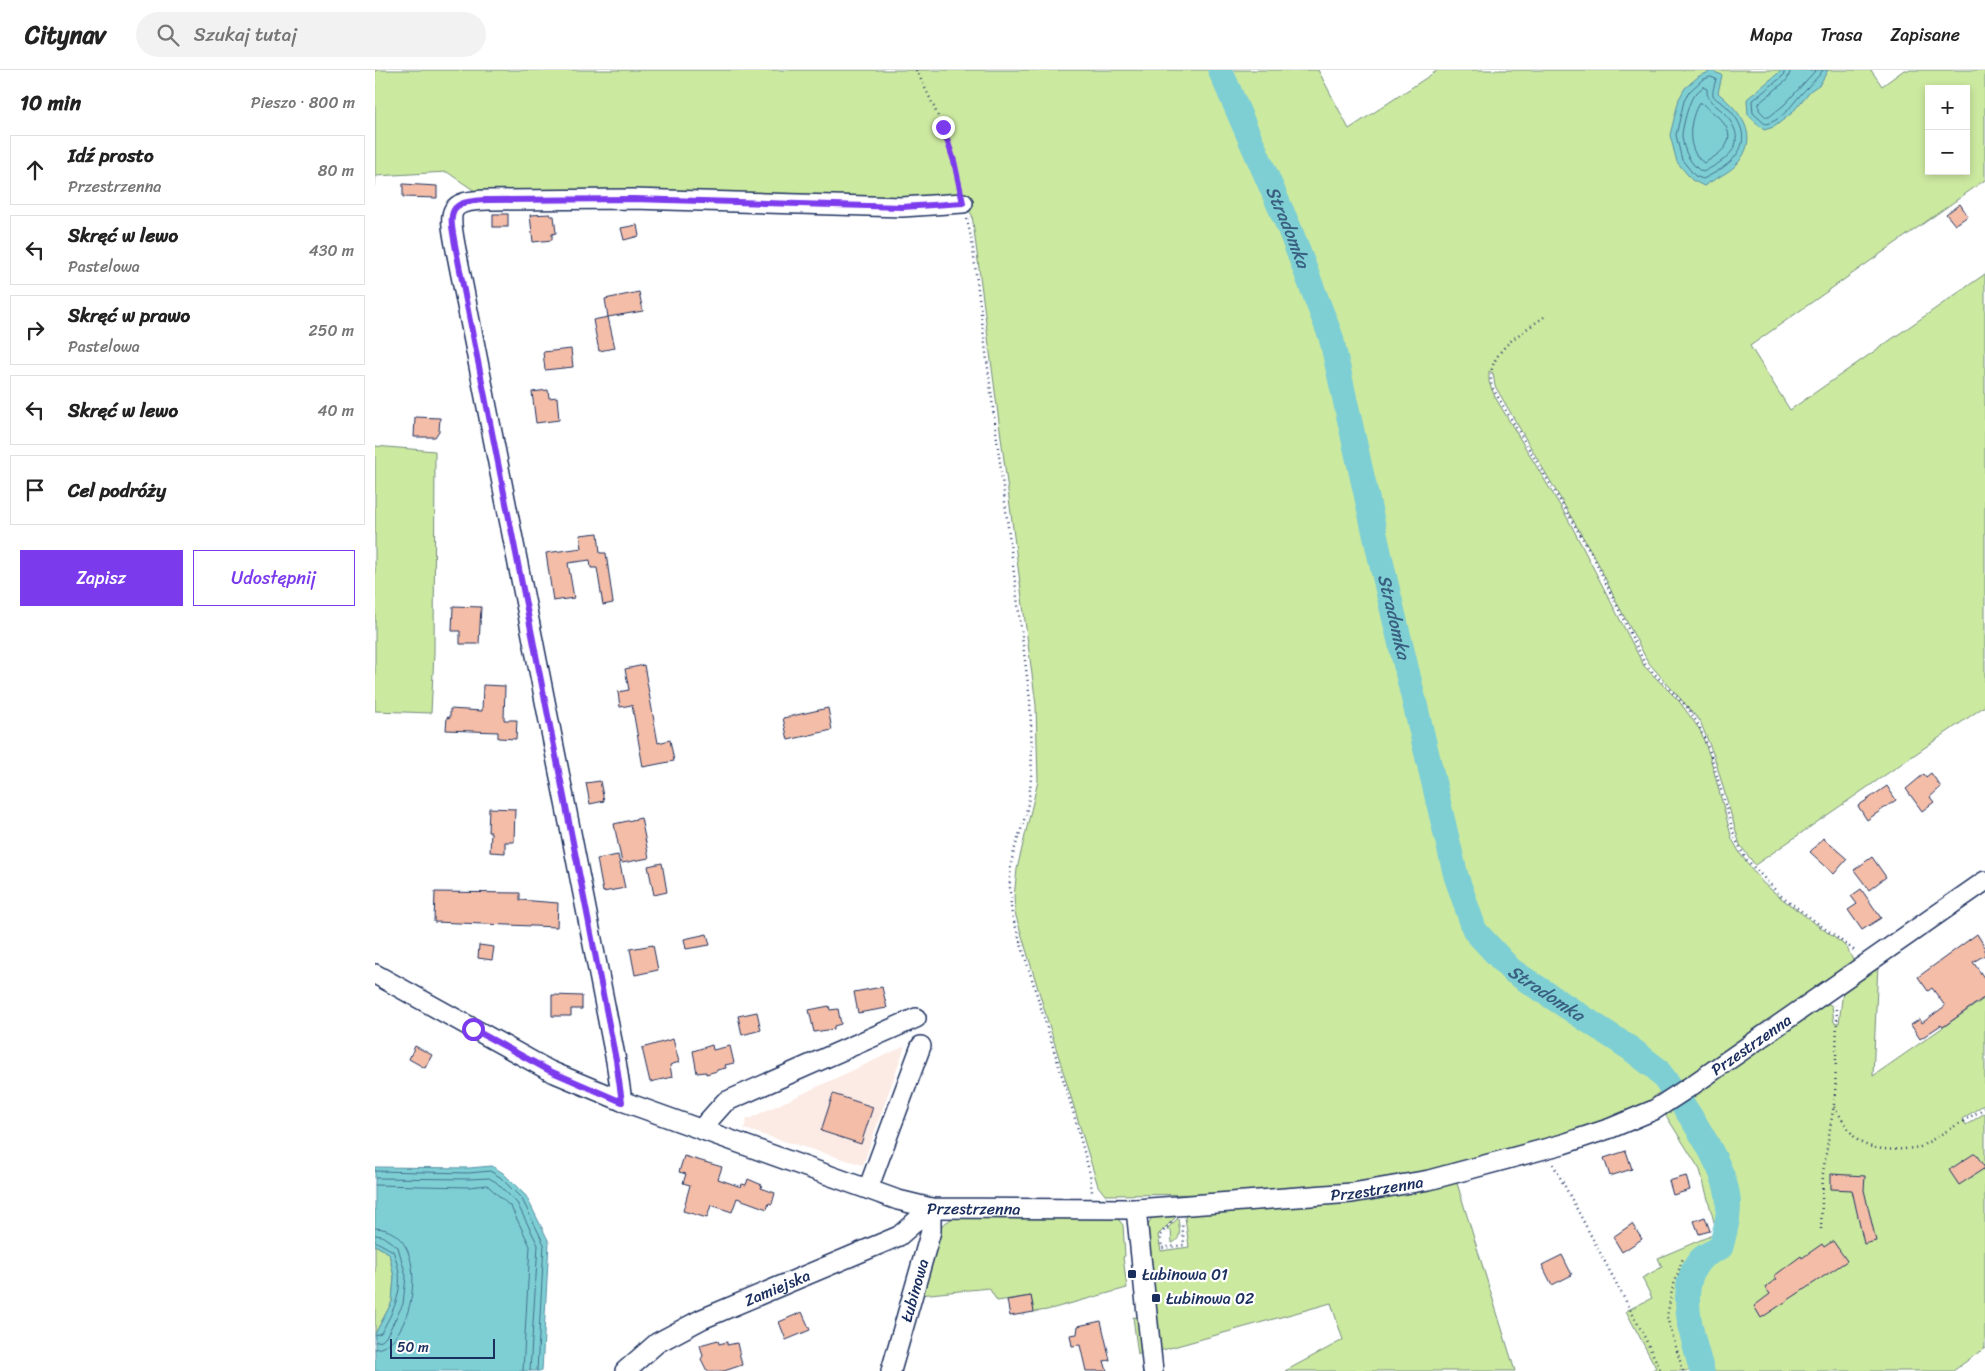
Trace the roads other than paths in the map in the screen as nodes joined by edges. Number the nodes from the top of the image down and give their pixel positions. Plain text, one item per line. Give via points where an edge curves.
1 (963, 203) road end
2 (1985, 881) edge
3 (375, 974) edge
4 (916, 1018) dead end
5 (921, 1046) dead end
6 (622, 1102) junction
7 (701, 1129) junction
8 (868, 1189) junction
9 (931, 1208) junction
10 (1136, 1209) junction
11 (625, 1371) edge
12 (891, 1371) edge
13 (1153, 1371) edge

1 - 6 street via 902,207 633,199 467,200 456,206 451,214 615,1051
2 - 10 street, Przestrzenna via 1695,1084 1654,1110 1611,1128 1429,1180 1352,1193
3 - 6 street, Przestrzenna via 550,1071
4 - 7 street via 725,1102
5 - 8 street
6 - 7 street, Przestrzenna
7 - 8 street, Przestrzenna
8 - 9 street, Przestrzenna
9 - 10 street, Przestrzenna
9 - 11 street, Zamiejska via 899,1236 702,1319 657,1344
9 - 12 street, Łubinowa via 931,1231
10 - 13 street

